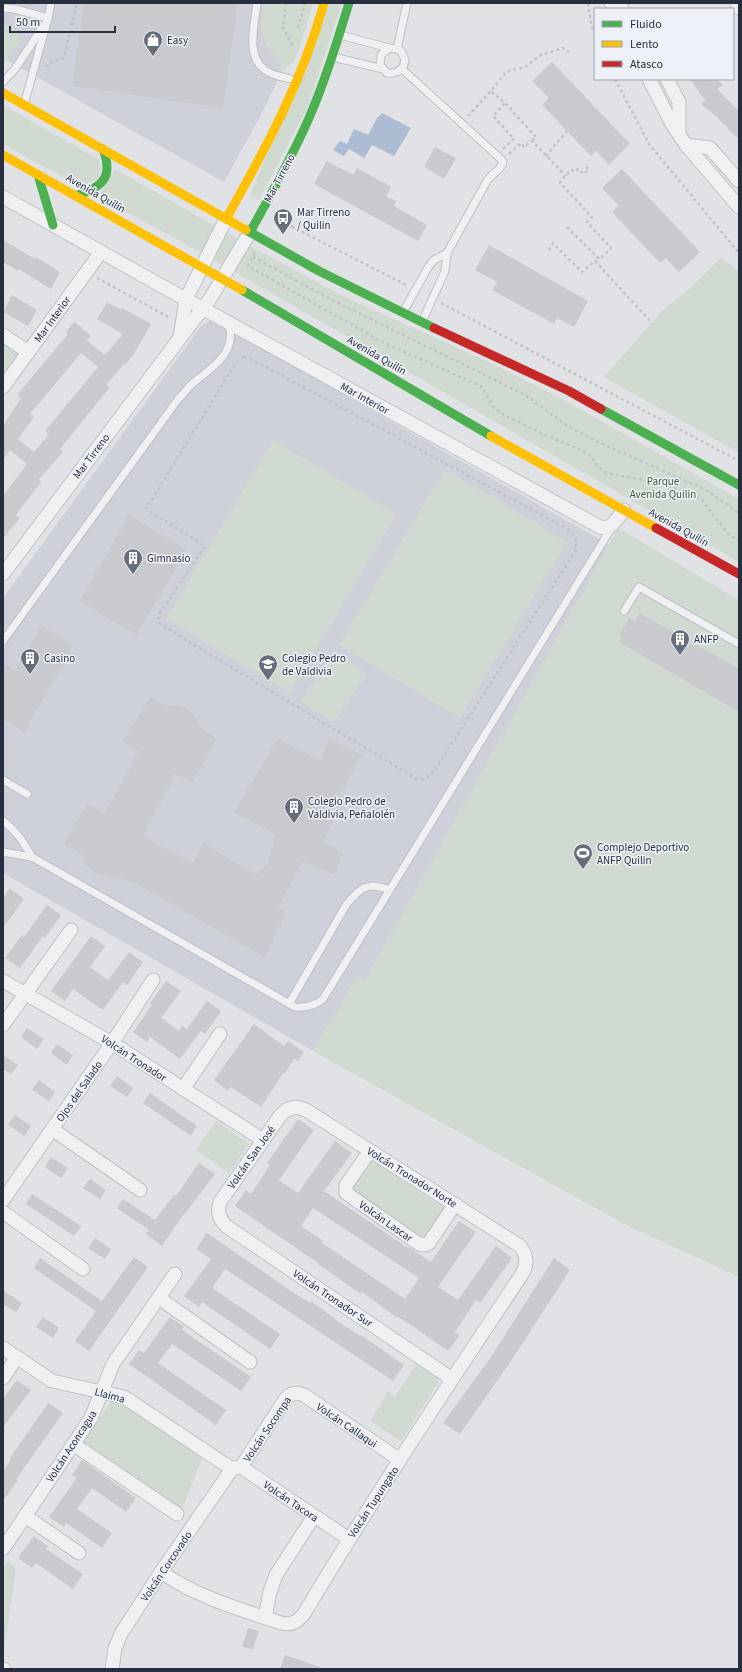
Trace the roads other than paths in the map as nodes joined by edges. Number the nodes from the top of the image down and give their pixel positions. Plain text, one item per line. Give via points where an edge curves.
1 (51, 3) edge
2 (257, 3) edge
3 (324, 3) edge
4 (349, 3) edge
5 (407, 3) edge
6 (610, 3) edge
7 (737, 3) edge
8 (3, 8) edge
9 (620, 8) edge
10 (739, 8) edge
11 (48, 18) junction
12 (340, 35) junction
13 (389, 48) junction
14 (397, 49) junction
15 (333, 57) junction
16 (402, 69) junction
17 (383, 70) junction
18 (299, 80) junction
19 (650, 80) edge
20 (668, 80) edge
21 (3, 82) edge
22 (3, 93) edge
23 (24, 105) junction
24 (683, 140) junction
25 (103, 149) junction
26 (3, 155) edge
27 (38, 175) junction
28 (739, 181) edge
29 (76, 196) junction
30 (3, 197) edge
31 (739, 207) edge
32 (226, 219) junction
33 (55, 226) junction
34 (250, 232) junction
35 (101, 252) junction
36 (447, 252) junction
37 (201, 267) junction
38 (222, 279) junction
39 (186, 299) junction
40 (204, 309) junction
41 (402, 313) junction
42 (422, 322) junction
43 (229, 323) junction
44 (3, 335) edge
45 (180, 338) junction
46 (28, 352) junction
47 (3, 387) edge
48 (739, 485) edge
49 (624, 510) junction
50 (613, 524) junction
51 (3, 574) edge
52 (739, 574) edge
53 (624, 610) dead end
54 (3, 641) edge
55 (739, 644) edge
56 (3, 780) edge
57 (27, 794) dead end
58 (3, 821) edge
59 (3, 852) edge
60 (32, 856) junction
61 (390, 890) junction
62 (71, 930) dead end
63 (153, 980) dead end
64 (3, 981) edge
65 (25, 994) junction
66 (289, 1004) junction
67 (3, 1024) edge
68 (220, 1034) dead end
69 (112, 1043) junction
70 (183, 1089) junction
71 (291, 1107) joint
72 (52, 1130) junction
73 (263, 1140) junction
74 (370, 1151) junction
75 (140, 1190) dead end
76 (3, 1200) edge
77 (455, 1204) junction
78 (3, 1212) edge
79 (219, 1213) joint
80 (526, 1257) joint
81 (83, 1269) dead end
82 (175, 1274) dead end
83 (159, 1298) junction
84 (3, 1348) edge
85 (17, 1357) junction
86 (250, 1362) dead end
87 (3, 1378) edge
88 (452, 1379) junction
89 (101, 1392) junction
90 (294, 1393) joint
91 (73, 1444) junction
92 (400, 1460) junction
93 (236, 1468) junction
94 (177, 1514) dead end
95 (25, 1516) junction
96 (314, 1516) junction
97 (349, 1539) junction
98 (3, 1549) edge
99 (79, 1553) dead end
100 (161, 1572) junction
101 (265, 1618) junction
102 (112, 1669) edge

1 - 11 lane
2 - 18 lane via 253,39 258,62 270,73
3 - 18 main road, Mar Tirreno
4 - 12 main road, Mar Tirreno
5 - 14 lane
6 - 9 street
7 - 10 street
8 - 11 lane
11 - 21 lane via 15,69
11 - 23 lane
12 - 13 lane
12 - 15 main road, Mar Tirreno
13 - 14 lane
13 - 17 lane via 381,55 380,65
14 - 16 lane via 404,55
15 - 17 lane
15 - 34 main road, Mar Tirreno via 303,131
16 - 17 lane via 393,74
16 - 36 lane via 499,157 502,165 490,176
18 - 32 main road, Mar Tirreno via 272,136
19 - 24 street
20 - 24 street via 679,102
22 - 23 main road
23 - 25 main road
24 - 28 street via 710,148
24 - 31 street
25 - 29 main road via 108,158 106,177 99,186
25 - 32 main road
26 - 27 main road, Avenida Quilín
27 - 29 main road, Avenida Quilín
27 - 33 main road
29 - 37 main road, Avenida Quilín
30 - 33 street, Mar Interior
32 - 34 main road
32 - 37 street, Mar Tirreno
33 - 35 street, Mar Interior
34 - 38 street, Mar Tirreno
34 - 41 main road via 347,286
35 - 39 street, Mar Interior
35 - 46 street, Mar Interior
36 - 41 lane via 429,266
36 - 42 lane via 446,271
37 - 38 main road, Avenida Quilín
37 - 39 street, Mar Tirreno
38 - 40 street, Mar Tirreno
38 - 49 main road, Avenida Quilín
39 - 40 street, Mar Interior
39 - 45 street, Mar Tirreno
40 - 43 street, Mar Interior
40 - 45 street, Mar Tirreno
41 - 42 main road
42 - 48 main road via 569,391
43 - 50 street, Mar Interior via 600,527 607,528
43 - 54 lane via 231,337 224,354 215,366 179,398
44 - 46 street
45 - 51 street, Mar Tirreno
46 - 47 street, Mar Interior
49 - 50 street
49 - 52 main road, Avenida Quilín
50 - 61 lane
53 - 55 lane via 638,587
56 - 57 lane
58 - 60 lane via 24,842
59 - 60 lane
60 - 66 lane
61 - 66 lane via 323,999 308,1007 295,1007
61 - 66 lane via 379,886 362,888 346,905
62 - 65 street
63 - 69 street, Ojos del Salado
64 - 65 street, Volcán Tronador
65 - 67 street
65 - 69 street, Volcán Tronador
68 - 70 street
69 - 70 street, Volcán Tronador
69 - 72 street, Ojos del Salado
70 - 73 street, Volcán Tronador
71 - 73 street, Volcán San José via 283,1112
71 - 74 street, Volcán Tronador Norte via 306,1110
72 - 75 street
72 - 76 street, Ojos del Salado
73 - 79 street, Volcán San José via 222,1198
74 - 77 street, Volcán Tronador Norte
74 - 77 street, Volcán Lascar via 346,1185 346,1193 419,1244 429,1243
77 - 80 street, Volcán Tronador Norte via 520,1246
78 - 81 street
79 - 88 street, Volcán Tronador Sur via 226,1226
80 - 88 street, Volcán Tupungato via 522,1274
82 - 83 street, Volcán Aconcagua
83 - 86 street
83 - 89 street, Volcán Aconcagua via 113,1364
84 - 85 street, Llaima
85 - 87 street
85 - 89 street, Llaima via 52,1381
88 - 92 street, Volcán Tupungato
89 - 91 street, Volcán Aconcagua via 93,1414
89 - 93 street, Llaima via 124,1397
90 - 92 street, Volcán Callaqui via 304,1395
90 - 93 street, Volcán Socompa via 286,1398
91 - 94 street
91 - 95 street, Volcán Aconcagua
92 - 97 street, Volcán Tupungato
93 - 96 street, Volcán Tacora
93 - 100 street, Volcán Corcovado
95 - 98 street, Volcán Aconcagua
95 - 99 street
96 - 97 street, Volcán Tacora
96 - 101 street via 276,1575
97 - 101 street, Volcán Tupungato via 301,1618 294,1623 285,1624
100 - 101 street, Volcán Tupungato via 189,1590
100 - 102 street, Volcán Corcovado via 119,1638

